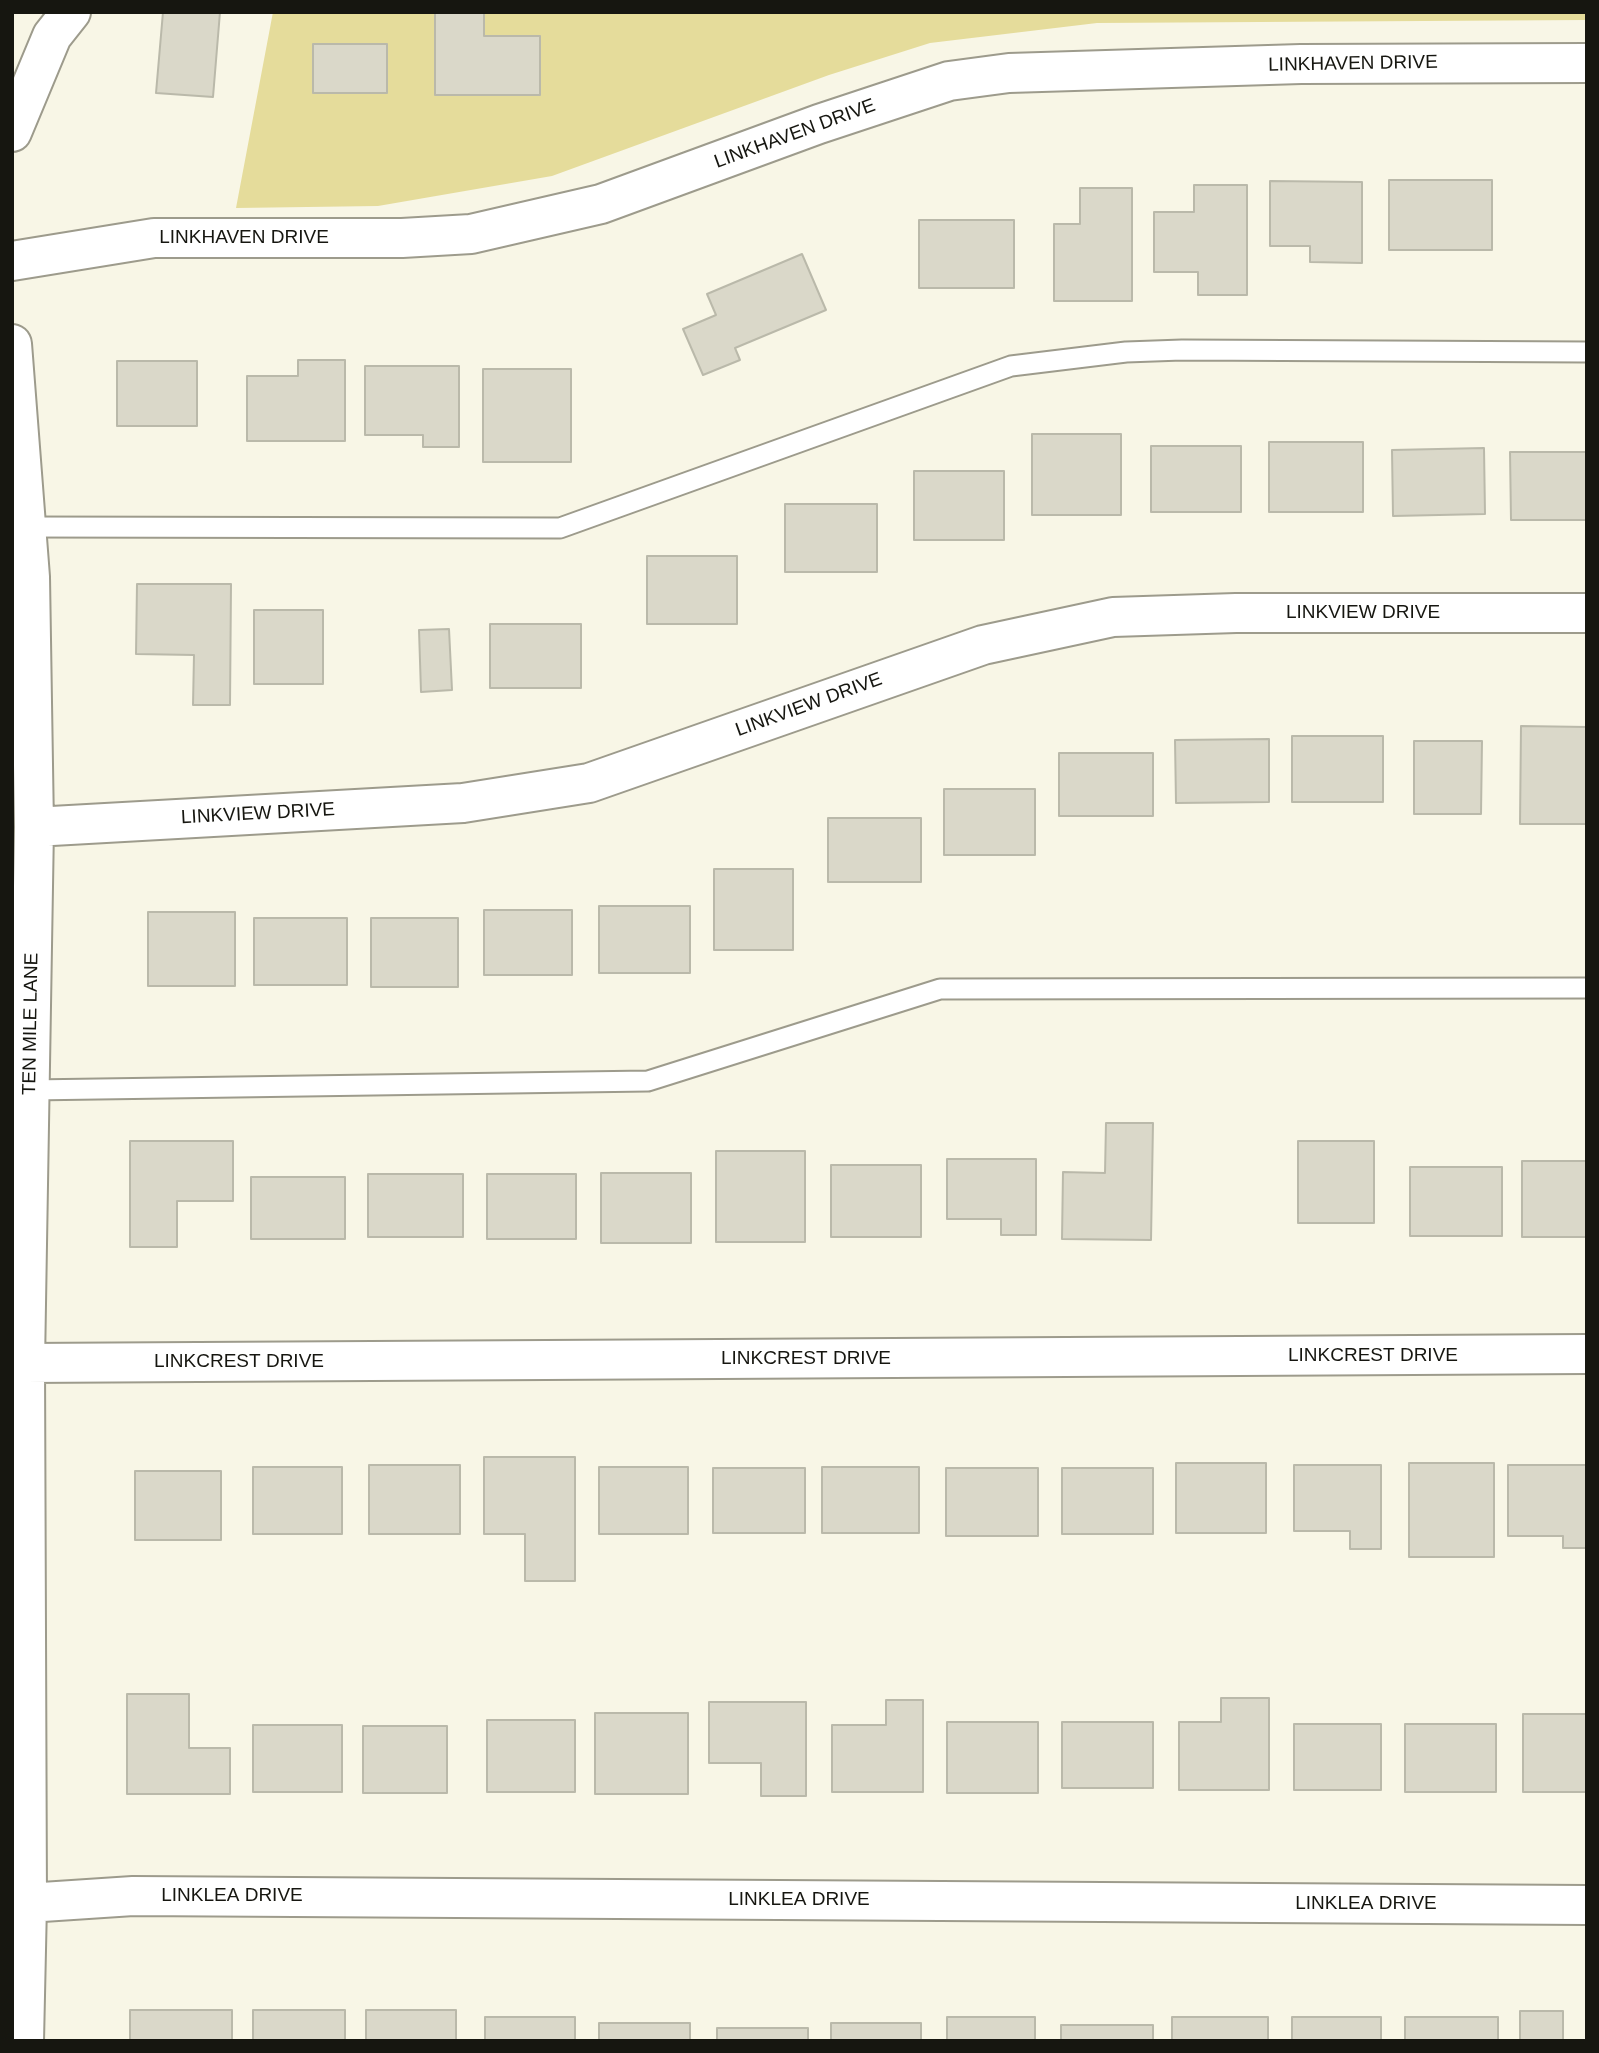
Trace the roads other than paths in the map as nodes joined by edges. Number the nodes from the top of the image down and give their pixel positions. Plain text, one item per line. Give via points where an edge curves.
1 (71, 12) edge
2 (1587, 63) edge
3 (12, 132) edge
4 (12, 261) edge
5 (12, 344) edge
6 (1587, 352) edge
7 (26, 527) junction
8 (1587, 613) edge
9 (34, 827) junction
10 (1587, 988) edge
11 (30, 1090) junction
12 (1587, 1354) edge
13 (25, 1363) junction
14 (20, 1904) edge
15 (1587, 1905) edge
16 (24, 2041) edge

1 - 3 street via 52,36
2 - 4 street, LINKHAVEN DRIVE via 1301,64 1009,73 949,80 601,205 484,231 402,238 155,238
5 - 7 street, TEN MILE LANE
6 - 7 lane via 1182,350 1011,366 561,528
7 - 9 street, TEN MILE LANE
8 - 9 street, LINKVIEW DRIVE via 1112,617 983,645 589,783 464,803
9 - 11 street, TEN MILE LANE
10 - 11 lane via 940,989 648,1081
11 - 13 street, TEN MILE LANE
12 - 13 street, LINKCREST DRIVE
13 - 14 street, TEN MILE LANE
14 - 15 street, LINKLEA DRIVE via 147,1896
14 - 16 street, TEN MILE LANE

